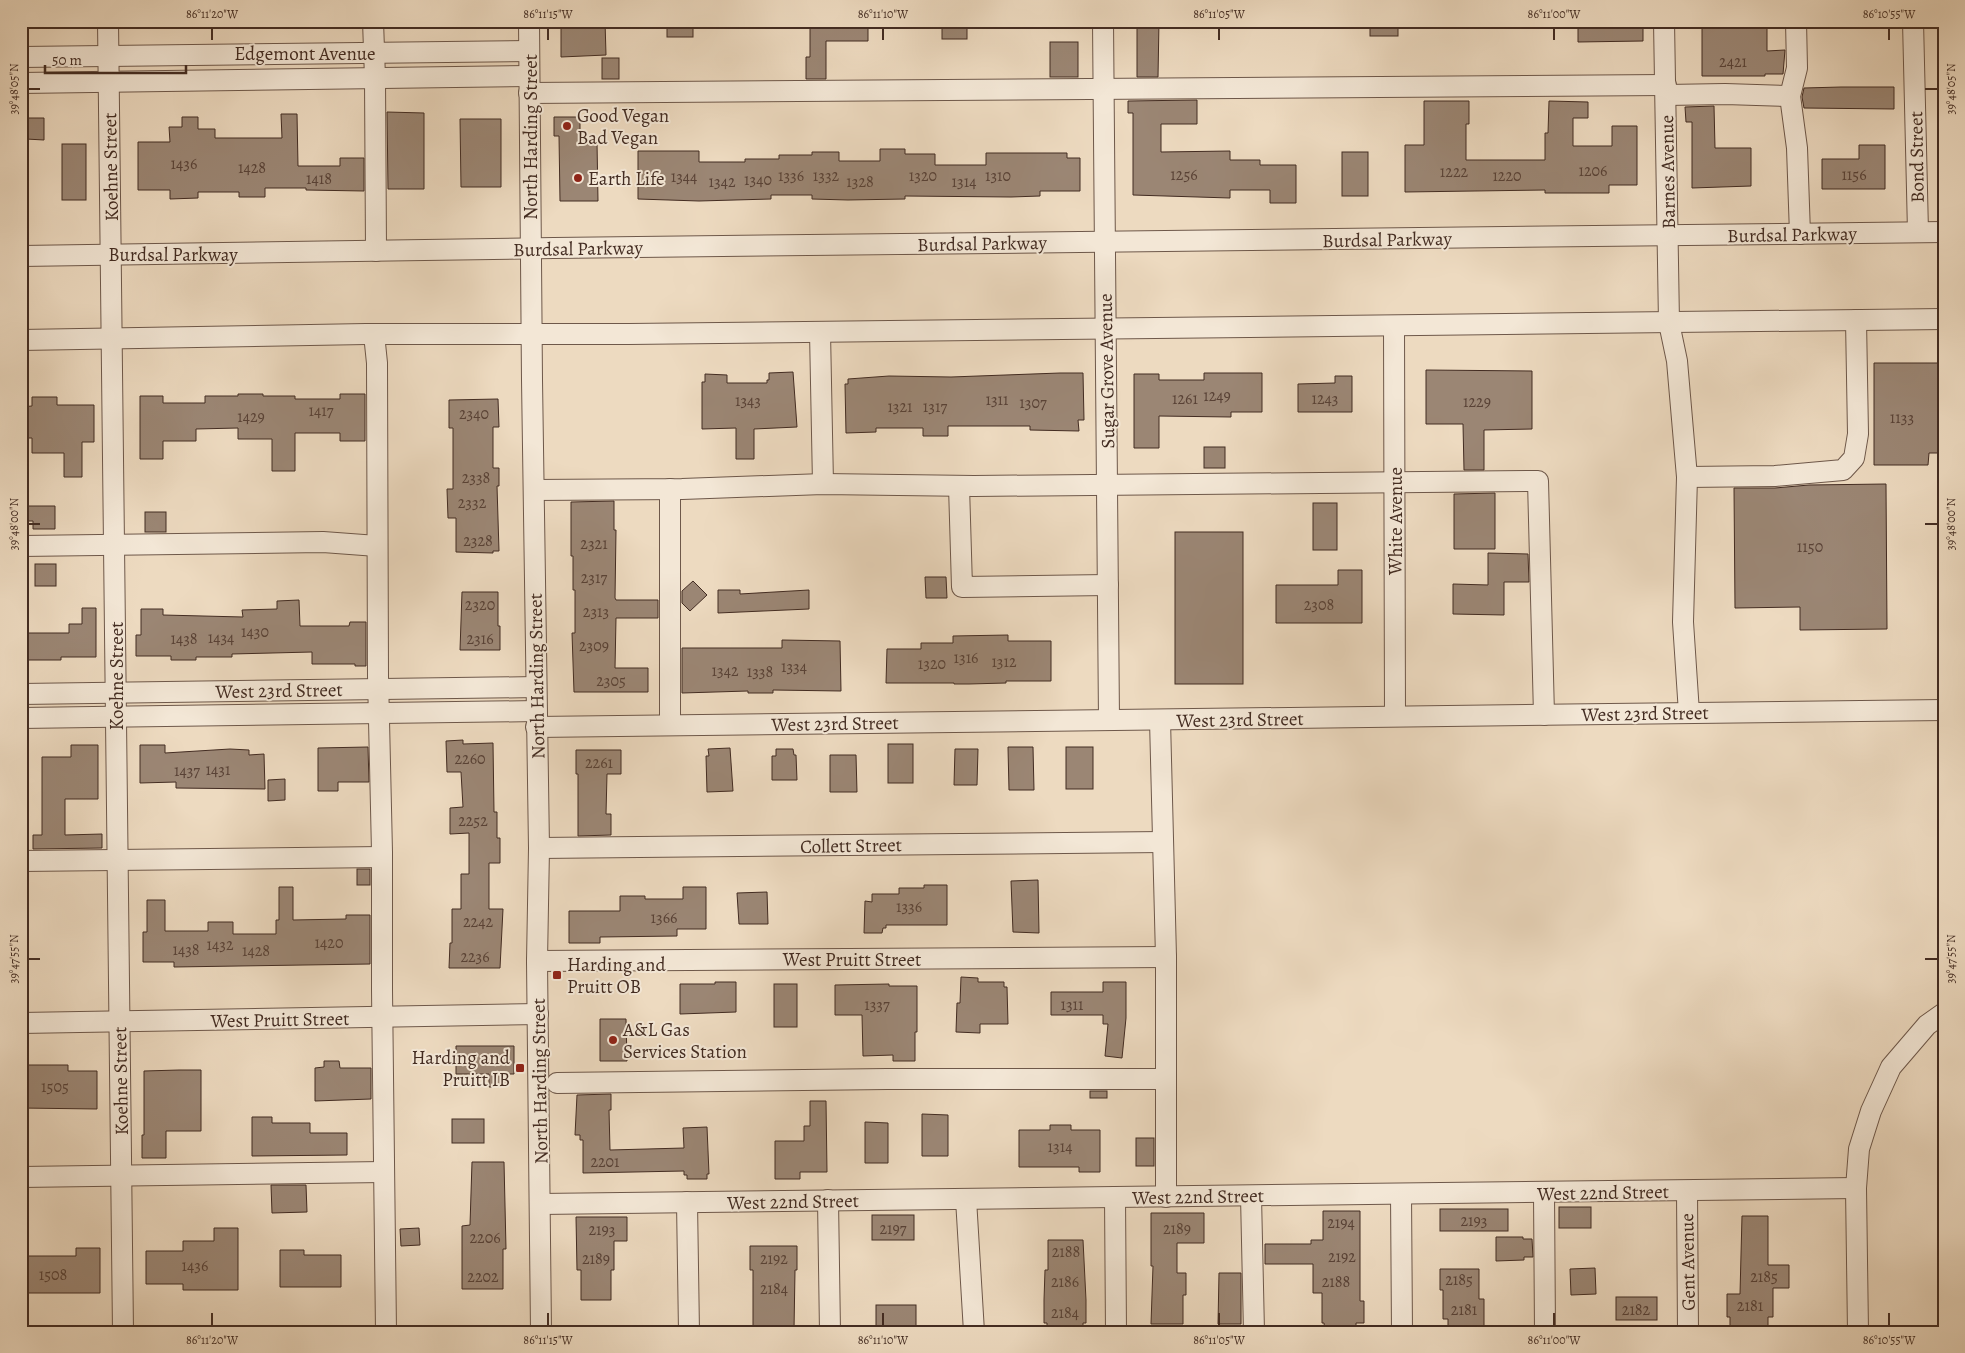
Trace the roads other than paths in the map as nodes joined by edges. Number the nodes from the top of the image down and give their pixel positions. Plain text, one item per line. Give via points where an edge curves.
1 (108, 21) edge
2 (372, 21) edge
3 (529, 21) edge
4 (1103, 21) edge
5 (1664, 21) edge
6 (1796, 21) edge
7 (1914, 21) edge
8 (530, 51) junction
9 (374, 53) junction
10 (109, 55) junction
11 (21, 56) edge
12 (375, 78) junction
13 (109, 82) junction
14 (21, 83) edge
15 (529, 84) junction
16 (1104, 88) junction
17 (1666, 90) junction
18 (1790, 96) junction
19 (1918, 232) junction
20 (1944, 232) edge
21 (1800, 234) junction
22 (1668, 235) junction
23 (1105, 242) junction
24 (530, 249) junction
25 (376, 251) junction
26 (112, 254) junction
27 (21, 256) edge
28 (1944, 319) edge
29 (1856, 320) junction
30 (1669, 323) junction
31 (1394, 326) junction
32 (1106, 329) junction
33 (820, 332) junction
34 (374, 334) junction
35 (532, 334) junction
36 (112, 338) junction
37 (21, 340) edge
38 (1686, 477) junction
39 (1395, 482) junction
40 (823, 484) junction
41 (1107, 484) junction
42 (959, 486) junction
43 (534, 490) junction
44 (670, 490) junction
45 (21, 546) edge
46 (115, 546) junction
47 (377, 546) junction
48 (1108, 585) junction
49 (536, 687) junction
50 (378, 689) junction
51 (116, 693) junction
52 (21, 694) edge
53 (1944, 710) edge
54 (379, 713) junction
55 (1689, 713) junction
56 (1544, 714) junction
57 (116, 716) junction
58 (1395, 716) junction
59 (21, 718) edge
60 (536, 719) junction
61 (1109, 720) junction
62 (1160, 720) junction
63 (670, 725) junction
64 (1163, 842) junction
65 (539, 848) junction
66 (382, 857) junction
67 (118, 860) junction
68 (21, 861) edge
69 (1166, 957) junction
70 (537, 961) junction
71 (1944, 1013) edge
72 (538, 1014) junction
73 (382, 1017) junction
74 (120, 1022) junction
75 (21, 1023) edge
76 (1166, 1079) junction
77 (558, 1083) dead end
78 (384, 1172) junction
79 (121, 1176) junction
80 (21, 1177) edge
81 (1856, 1188) junction
82 (1686, 1191) junction
83 (1544, 1193) junction
84 (1401, 1194) junction
85 (1251, 1196) junction
86 (1114, 1197) junction
87 (1166, 1197) junction
88 (966, 1199) junction
89 (828, 1200) junction
90 (687, 1202) junction
91 (540, 1204) junction
92 (123, 1332) edge
93 (386, 1332) edge
94 (541, 1332) edge
95 (689, 1332) edge
96 (830, 1332) edge
97 (974, 1332) edge
98 (1116, 1332) edge
99 (1254, 1332) edge
100 (1402, 1332) edge
101 (1545, 1332) edge
102 (1688, 1332) edge
103 (1858, 1332) edge

1 - 10 street, Koehne Street
2 - 9 street
3 - 8 street, North Harding Street
4 - 16 street, Sugar Grove Avenue
5 - 17 street, Barnes Avenue
6 - 18 street via 1797,68
7 - 19 street, Bond Street
8 - 9 street, Edgemont Avenue
8 - 15 street, North Harding Street
9 - 10 street, Edgemont Avenue
9 - 12 street
10 - 11 street, Edgemont Avenue
10 - 13 street, Koehne Street
12 - 13 street, Edgemont Avenue
12 - 15 street, Edgemont Avenue
12 - 25 street
13 - 14 street, Edgemont Avenue
13 - 26 street, Koehne Street
15 - 16 street, Edgemont Avenue
15 - 24 street, North Harding Street
16 - 17 street, Edgemont Avenue
16 - 23 street, Sugar Grove Avenue
17 - 18 street, Edgemont Avenue
17 - 22 street, Barnes Avenue
18 - 21 street via 1797,148
19 - 20 street, Burdsal Parkway
19 - 21 street, Burdsal Parkway
21 - 22 street, Burdsal Parkway
22 - 23 street, Burdsal Parkway
22 - 30 street, Barnes Avenue
23 - 24 street, Burdsal Parkway
23 - 32 street, Sugar Grove Avenue
24 - 25 street, Burdsal Parkway
24 - 35 street, North Harding Street
25 - 26 street, Burdsal Parkway
26 - 27 street, Burdsal Parkway
26 - 36 street, Koehne Street
28 - 29 street
29 - 30 street
29 - 38 street via 1858,434 1854,458 1843,470 1775,476
30 - 31 street
30 - 38 street, Barnes Avenue via 1677,361
31 - 32 street
31 - 39 street, White Avenue
32 - 33 street
32 - 41 street, Sugar Grove Avenue
33 - 35 street
33 - 40 street
34 - 35 street
34 - 36 street
34 - 47 street via 377,363
35 - 43 street, North Harding Street
36 - 37 street
36 - 46 street, Koehne Street
38 - 55 street, Barnes Avenue via 1683,622
39 - 41 street
39 - 56 street via 1538,481
39 - 58 street, White Avenue
40 - 42 street
40 - 44 street
41 - 42 street
41 - 48 street, Sugar Grove Avenue
42 - 48 street via 962,587
43 - 44 street
43 - 49 street, North Harding Street
44 - 63 street
45 - 46 street
46 - 47 street via 323,542
46 - 51 street, Koehne Street
47 - 50 street
48 - 61 street, Sugar Grove Avenue
49 - 50 street, West 23rd Street
49 - 60 street, North Harding Street
50 - 51 street, West 23rd Street
50 - 54 street
51 - 52 street, West 23rd Street
51 - 57 street, Koehne Street
53 - 55 street, West 23rd Street
54 - 57 street, West 23rd Street
54 - 60 street, West 23rd Street
54 - 66 street
55 - 56 street, West 23rd Street
56 - 58 street, West 23rd Street
57 - 59 street, West 23rd Street
57 - 67 street, Koehne Street
58 - 62 street, West 23rd Street
60 - 63 street, West 23rd Street
60 - 65 street, North Harding Street
61 - 62 street, West 23rd Street
61 - 63 street, West 23rd Street
62 - 64 street
64 - 65 street, Collett Street
64 - 69 street
65 - 70 street, North Harding Street
66 - 67 street
66 - 73 street
67 - 68 street
67 - 74 street, Koehne Street
69 - 70 street, West Pruitt Street
69 - 76 street
70 - 72 street, North Harding Street
71 - 81 street via 1927,1025 1891,1067 1859,1149
72 - 73 street, West Pruitt Street
72 - 91 street, North Harding Street
73 - 74 street, West Pruitt Street
73 - 78 street
74 - 75 street, West Pruitt Street
74 - 79 street, Koehne Street
76 - 77 street
76 - 87 street
78 - 79 street
78 - 93 street
79 - 80 street
79 - 92 street, Koehne Street
81 - 82 street, West 22nd Street
81 - 103 street
82 - 83 street, West 22nd Street
82 - 102 street, Gent Avenue
83 - 84 street, West 22nd Street
83 - 101 street
84 - 85 street, West 22nd Street
84 - 100 street
85 - 87 street, West 22nd Street
85 - 99 street
86 - 87 street, West 22nd Street
86 - 88 street, West 22nd Street
86 - 98 street
88 - 89 street, West 22nd Street
88 - 97 street
89 - 90 street, West 22nd Street
89 - 96 street
90 - 91 street, West 22nd Street
90 - 95 street
91 - 94 street, North Harding Street

